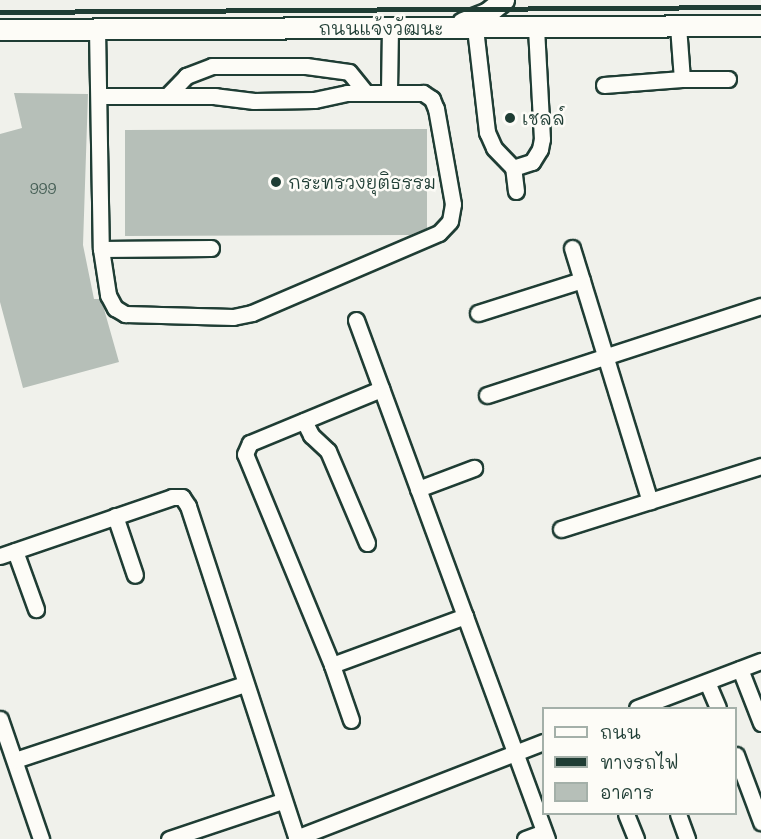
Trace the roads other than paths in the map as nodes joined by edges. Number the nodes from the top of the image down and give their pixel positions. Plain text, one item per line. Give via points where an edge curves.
1 (504, 0) edge
2 (678, 26) junction
3 (761, 26) edge
4 (97, 28) junction
5 (390, 28) junction
6 (451, 28) junction
7 (475, 28) junction
8 (536, 29) junction
9 (0, 30) edge
10 (681, 79) junction
11 (728, 79) dead end
12 (604, 85) dead end
13 (365, 92) junction
14 (389, 92) junction
15 (99, 96) junction
16 (167, 96) junction
17 (513, 168) junction
18 (516, 191) dead end
19 (211, 248) dead end
20 (572, 248) dead end
21 (101, 249) junction
22 (582, 280) junction
23 (761, 306) edge
24 (478, 314) dead end
25 (356, 320) dead end
26 (606, 357) junction
27 (381, 390) junction
28 (487, 395) dead end
29 (304, 421) junction
30 (761, 466) edge
31 (474, 468) dead end
32 (418, 489) junction
33 (650, 501) junction
34 (115, 516) junction
35 (561, 529) dead end
36 (367, 543) dead end
37 (15, 551) junction
38 (0, 556) edge
39 (135, 575) dead end
40 (36, 609) dead end
41 (465, 616) junction
42 (761, 662) edge
43 (332, 665) junction
44 (740, 669) junction
45 (707, 682) junction
46 (245, 684) junction
47 (640, 707) edge
48 (716, 707) edge
49 (0, 718) edge
50 (351, 720) dead end
51 (761, 723) edge
52 (542, 742) edge
53 (515, 752) junction
54 (15, 760) junction
55 (737, 765) edge
56 (740, 781) edge
57 (282, 801) junction
58 (540, 809) edge
59 (627, 815) edge
60 (679, 815) edge
61 (761, 822) edge
62 (545, 835) edge
63 (296, 838) edge
64 (41, 839) edge
65 (169, 839) edge
66 (525, 839) edge
67 (636, 839) edge
68 (687, 839) edge

1 - 6 main road via 487,14
2 - 3 main road, ถนนแจ้งวัฒนะ
2 - 8 main road, ถนนแจ้งวัฒนะ
2 - 10 lane
4 - 5 main road, ถนนแจ้งวัฒนะ
4 - 9 main road, ถนนแจ้งวัฒนะ
4 - 15 lane
5 - 6 main road, ถนนแจ้งวัฒนะ
5 - 14 lane
6 - 7 main road, ถนนแจ้งวัฒนะ
7 - 8 main road, ถนนแจ้งวัฒนะ
7 - 17 lane via 487,132
8 - 17 lane via 542,139 532,162
10 - 11 lane
10 - 12 lane
13 - 14 lane
13 - 16 lane via 314,100
13 - 16 lane via 349,72 306,66 212,66 186,76
14 - 21 lane via 423,93 432,99 436,110 453,204 450,221 439,233 252,313 233,317 125,314 115,308 108,295
15 - 16 lane
15 - 21 lane
17 - 18 lane
19 - 21 lane
20 - 22 lane
22 - 24 lane
22 - 26 lane
23 - 26 lane
25 - 27 lane
26 - 28 lane
26 - 33 lane
27 - 29 lane
27 - 32 lane
29 - 36 lane via 311,435 328,452
29 - 43 lane via 250,443 245,454
30 - 33 lane
31 - 32 lane
32 - 41 lane
33 - 35 lane
34 - 37 lane
34 - 39 lane
34 - 46 lane via 172,496 183,497
37 - 38 lane
37 - 40 lane
41 - 43 lane
41 - 53 lane
42 - 44 lane
43 - 50 lane
44 - 45 lane
44 - 51 lane
45 - 47 lane
45 - 48 lane
46 - 54 lane
46 - 57 lane
49 - 54 lane
52 - 53 lane
53 - 58 lane
53 - 63 lane
54 - 64 lane
55 - 56 lane
56 - 61 lane
57 - 63 lane
57 - 65 lane
58 - 62 lane
59 - 67 lane
60 - 68 lane
62 - 66 lane

